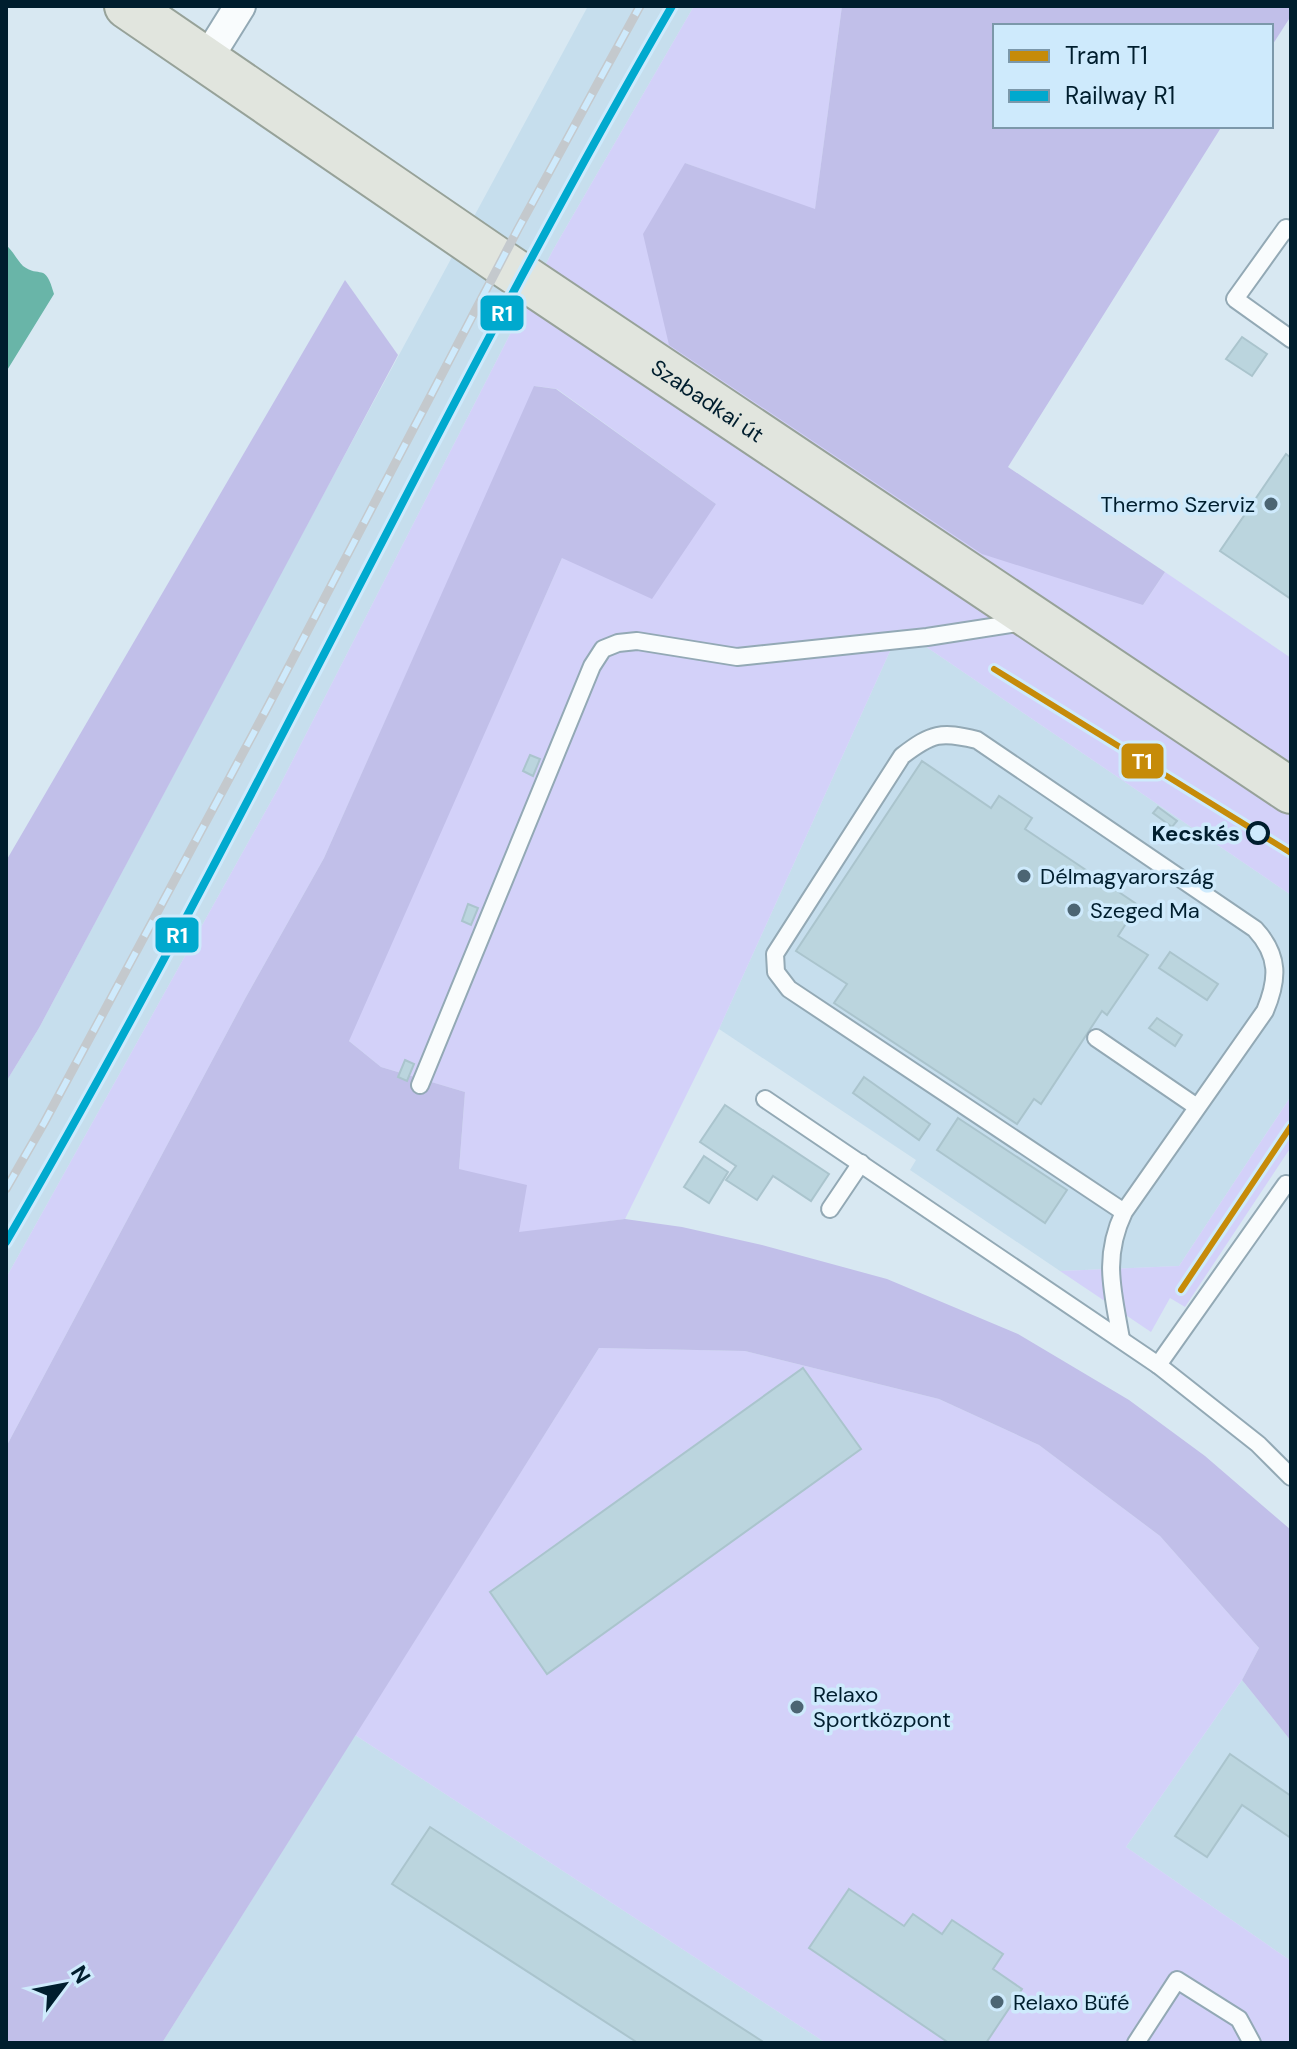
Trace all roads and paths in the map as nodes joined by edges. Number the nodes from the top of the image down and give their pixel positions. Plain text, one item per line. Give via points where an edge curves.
1 (127, 6) edge
2 (240, 6) edge
3 (207, 59) junction
4 (1291, 231) edge
5 (1291, 339) edge
6 (1035, 620) junction
7 (1291, 791) edge
8 (1096, 1038) dead end
9 (420, 1085) dead end
10 (765, 1099) dead end
11 (1197, 1107) junction
12 (861, 1163) junction
13 (1286, 1184) dead end
14 (830, 1209) dead end
15 (1124, 1212) junction
16 (1121, 1339) junction
17 (1158, 1365) junction
18 (1291, 1477) edge
19 (1136, 2043) edge
20 (1252, 2043) edge

1 - 3 main road, Szabadkai út
2 - 3 street
3 - 6 main road, Szabadkai út
4 - 5 lane via 1286,228 1235,299
6 - 7 main road, Szabadkai út
6 - 9 lane via 737,657 637,641 603,649
8 - 11 lane
10 - 12 lane
11 - 15 lane
11 - 15 lane via 1271,997 1275,971 1262,937 977,740 951,734 925,738 902,756 775,954 776,972 789,989
12 - 14 lane
12 - 16 lane
13 - 17 lane
15 - 16 lane via 1109,1261
16 - 17 lane
17 - 18 lane
19 - 20 lane via 1177,1980 1239,2019

